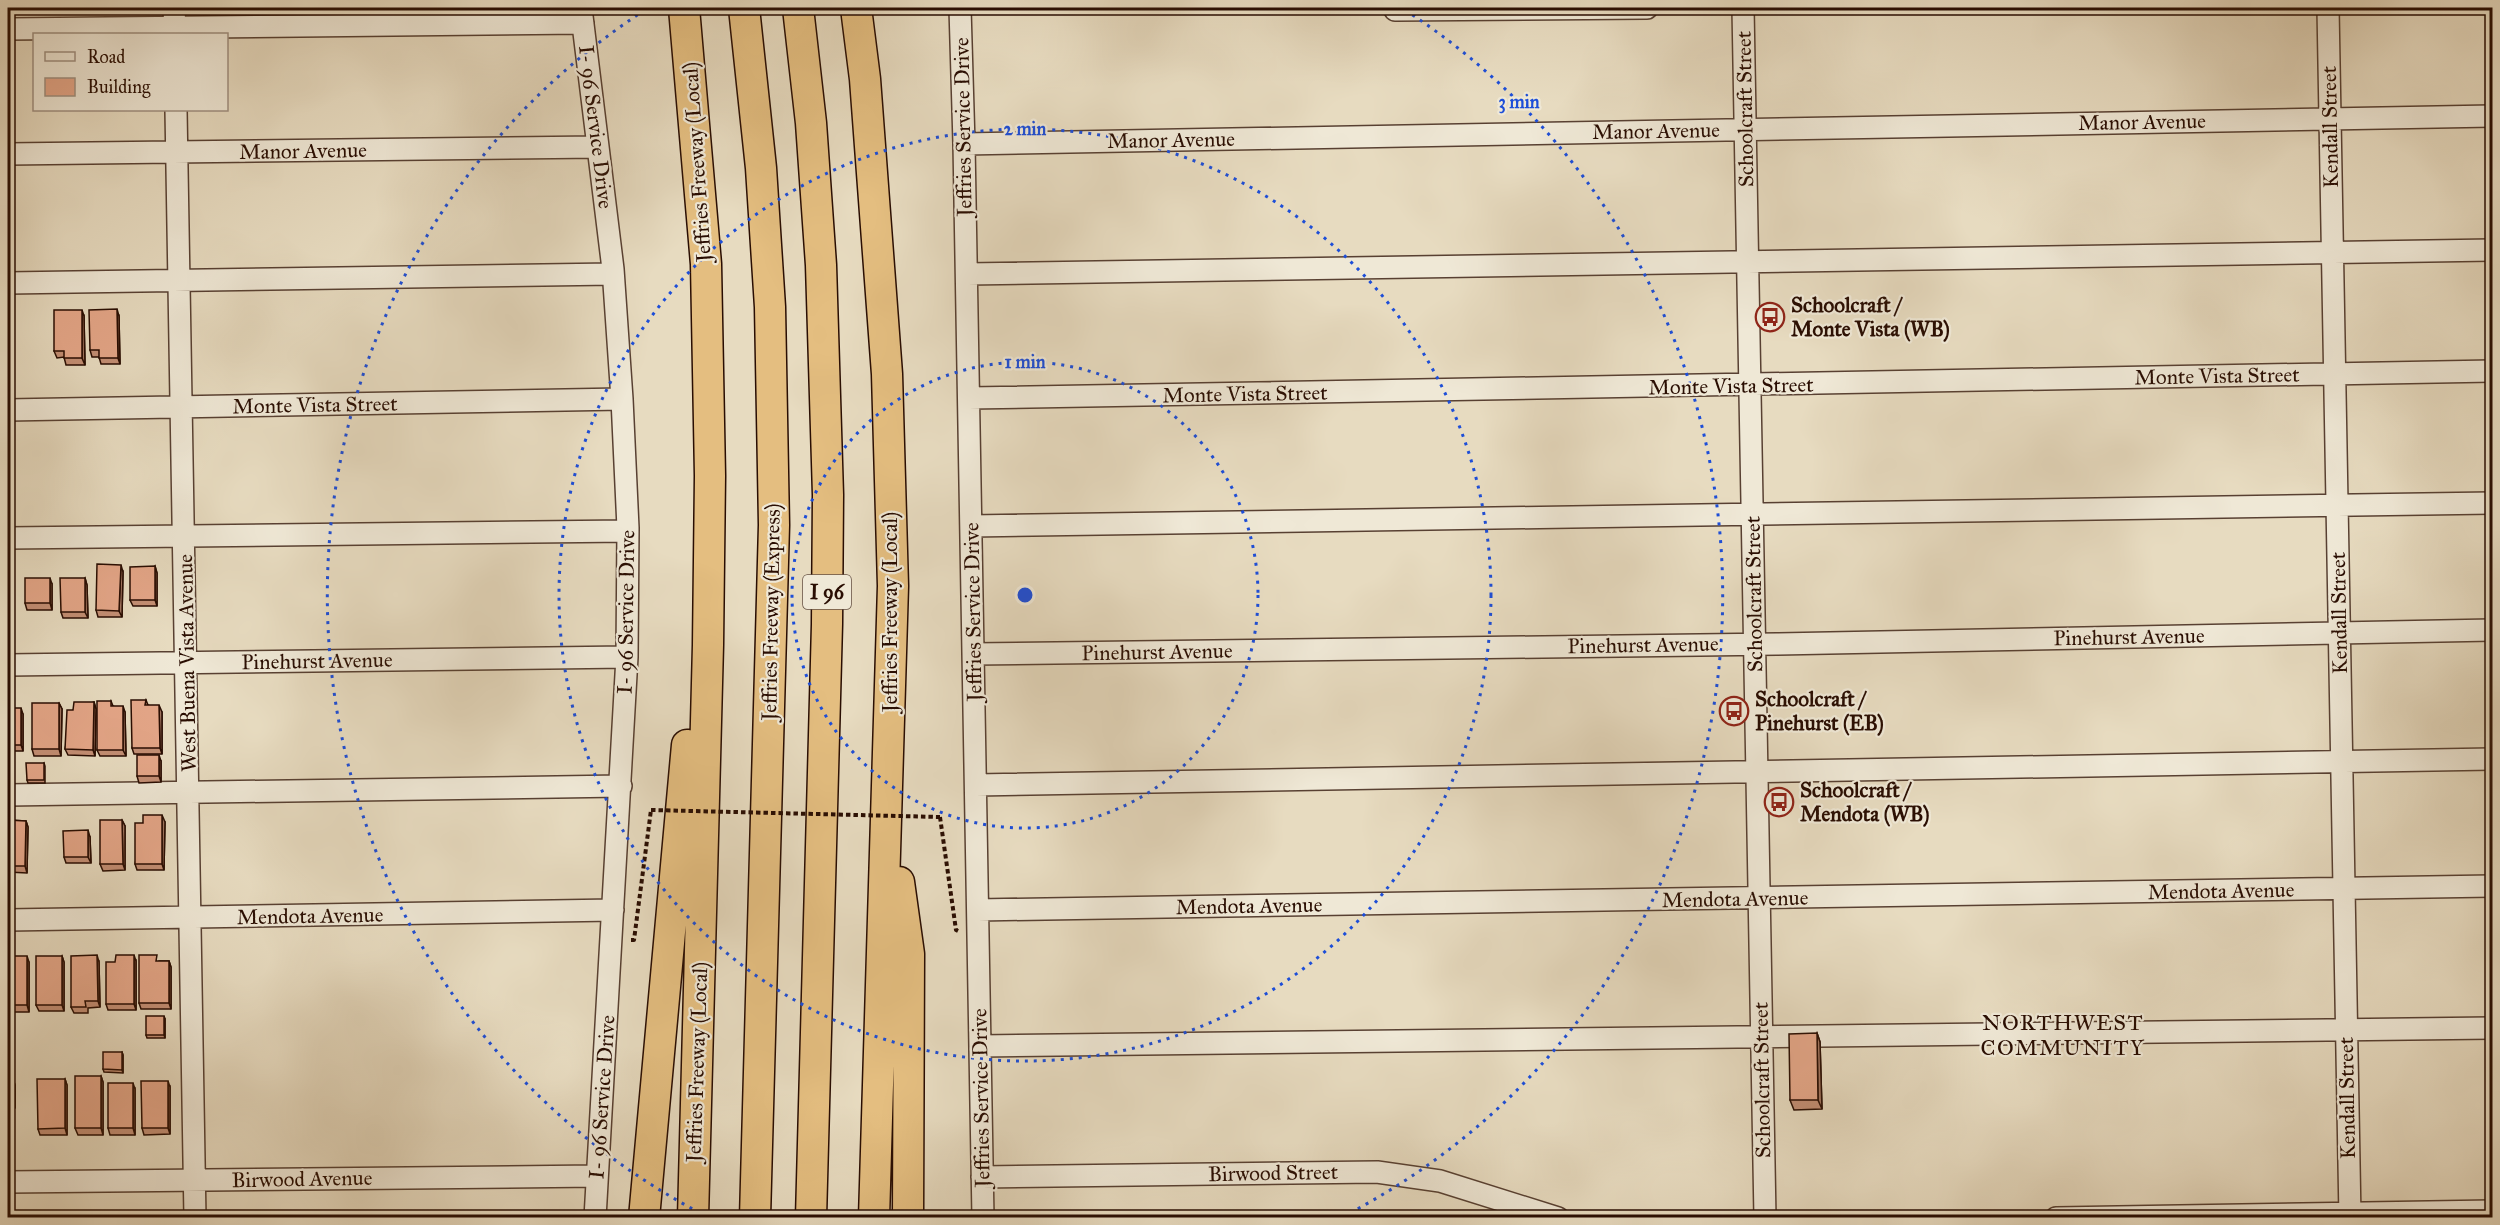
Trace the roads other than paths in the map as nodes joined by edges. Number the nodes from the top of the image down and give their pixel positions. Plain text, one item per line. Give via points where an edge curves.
1 (684, 8) edge
2 (744, 8) edge
3 (798, 8) edge
4 (856, 8) edge
5 (960, 8) edge
6 (1647, 8) edge
7 (1743, 8) edge
8 (2328, 8) edge
9 (1395, 10) dead end
10 (582, 15) edge
11 (175, 23) edge
12 (8, 29) edge
13 (176, 111) edge
14 (2493, 116) edge
15 (2330, 119) junction
16 (1745, 130) junction
17 (964, 144) junction
18 (598, 147) junction
19 (176, 152) junction
20 (8, 154) edge
21 (2493, 250) edge
22 (2332, 253) junction
23 (1748, 260) junction
24 (613, 274) junction
25 (967, 274) junction
26 (179, 280) junction
27 (8, 283) edge
28 (2493, 371) edge
29 (2335, 374) junction
30 (1749, 385) junction
31 (969, 398) junction
32 (622, 399) junction
33 (182, 407) junction
34 (8, 410) edge
35 (2493, 503) edge
36 (2337, 505) junction
37 (1752, 516) junction
38 (971, 526) junction
39 (628, 531) junction
40 (184, 537) junction
41 (8, 538) edge
42 (2493, 630) edge
43 (2339, 633) junction
44 (1755, 644) junction
45 (708, 645) junction
46 (973, 654) junction
47 (627, 657) junction
48 (187, 662) junction
49 (8, 665) edge
50 (2493, 759) edge
51 (2341, 761) junction
52 (1757, 772) junction
53 (976, 785) junction
54 (621, 786) junction
55 (189, 793) junction
56 (8, 795) edge
57 (888, 804) junction
58 (2493, 886) edge
59 (2343, 889) junction
60 (1759, 899) junction
61 (614, 910) junction
62 (978, 910) junction
63 (190, 918) junction
64 (8, 920) edge
65 (2493, 1028) edge
66 (2346, 1031) junction
67 (1761, 1037) junction
68 (980, 1046) junction
69 (597, 1176) junction
70 (982, 1177) junction
71 (195, 1180) junction
72 (8, 1182) edge
73 (2493, 1211) edge
74 (2350, 1215) edge
75 (195, 1218) edge
76 (595, 1218) edge
77 (644, 1218) edge
78 (693, 1218) edge
79 (754, 1218) edge
80 (811, 1218) edge
81 (874, 1218) edge
82 (908, 1218) edge
83 (983, 1218) edge
84 (1558, 1218) edge
85 (1765, 1218) edge
86 (2056, 1218) edge

1 - 45 highway, Jeffries Freeway (Local) via 706,264
2 - 79 highway, Jeffries Freeway (Express) / I 96 via 761,168 770,307 774,525
3 - 80 highway, I 96 via 821,265 828,495
4 - 57 highway, Jeffries Freeway (Local) via 887,374 893,586
5 - 17 street, Jeffries Service Drive
6 - 9 street
7 - 16 street, Schoolcraft Street
8 - 15 street, Kendall Street
10 - 11 street
10 - 18 street, I- 96 Service Drive
11 - 12 street
13 - 19 street, West Buena Vista Avenue
14 - 15 street, Manor Avenue
15 - 16 street, Manor Avenue
15 - 22 street, Kendall Street
16 - 17 street, Manor Avenue
16 - 23 street, Schoolcraft Street
17 - 25 street, Jeffries Service Drive
18 - 19 street, Manor Avenue
18 - 24 street, I- 96 Service Drive
19 - 20 street, Manor Avenue
19 - 26 street, West Buena Vista Avenue
21 - 22 street
22 - 23 street
22 - 29 street, Kendall Street
23 - 25 street
23 - 30 street, Schoolcraft Street
24 - 26 street
24 - 32 street, I- 96 Service Drive
25 - 31 street, Jeffries Service Drive
26 - 27 street
26 - 33 street, West Buena Vista Avenue
28 - 29 street, Monte Vista Street
29 - 30 street, Monte Vista Street
29 - 36 street, Kendall Street
30 - 31 street, Monte Vista Street
30 - 37 street, Schoolcraft Street
31 - 38 street, Jeffries Service Drive
32 - 33 street, Monte Vista Street
32 - 39 street, I- 96 Service Drive
33 - 34 street, Monte Vista Street
33 - 40 street, West Buena Vista Avenue
35 - 36 street
36 - 37 street
36 - 43 street, Kendall Street
37 - 38 street
37 - 44 street, Schoolcraft Street
38 - 46 street, Jeffries Service Drive
39 - 40 street
39 - 47 street, I- 96 Service Drive
40 - 41 street
40 - 48 street, West Buena Vista Avenue
42 - 43 street, Pinehurst Avenue
43 - 44 street, Pinehurst Avenue
43 - 51 street, Kendall Street
44 - 46 street, Pinehurst Avenue
44 - 52 street, Schoolcraft Street
45 - 77 highway via 687,747
45 - 78 highway, Jeffries Freeway (Local)
46 - 53 street, Jeffries Service Drive
47 - 48 street, Pinehurst Avenue
47 - 54 street, I- 96 Service Drive
48 - 49 street, Pinehurst Avenue
48 - 55 street, West Buena Vista Avenue
50 - 51 street
51 - 52 street
51 - 59 street, Kendall Street
52 - 53 street
52 - 60 street, Schoolcraft Street
53 - 62 street, Jeffries Service Drive
54 - 55 street
54 - 61 street, I- 96 Service Drive
55 - 56 street
55 - 63 street, West Buena Vista Avenue
57 - 81 highway, Jeffries Freeway (Local)
57 - 82 highway via 909,954
58 - 59 street, Mendota Avenue
59 - 60 street, Mendota Avenue
59 - 66 street, Kendall Street
60 - 62 street, Mendota Avenue
60 - 67 street, Schoolcraft Street
61 - 63 street, Mendota Avenue
61 - 69 street, I- 96 Service Drive
62 - 68 street, Jeffries Service Drive
63 - 64 street, Mendota Avenue
63 - 71 street, West Buena Vista Avenue
65 - 66 street
66 - 67 street
66 - 74 street, Kendall Street
67 - 68 street
67 - 85 street, Schoolcraft Street
68 - 70 street, Jeffries Service Drive
69 - 71 street, Birwood Avenue
69 - 76 street, I- 96 Service Drive
70 - 83 street, Jeffries Service Drive
70 - 84 street, Birwood Street via 1377,1172 1440,1181
71 - 72 street, Birwood Avenue
71 - 75 street, West Buena Vista Avenue
73 - 74 street
74 - 86 street

